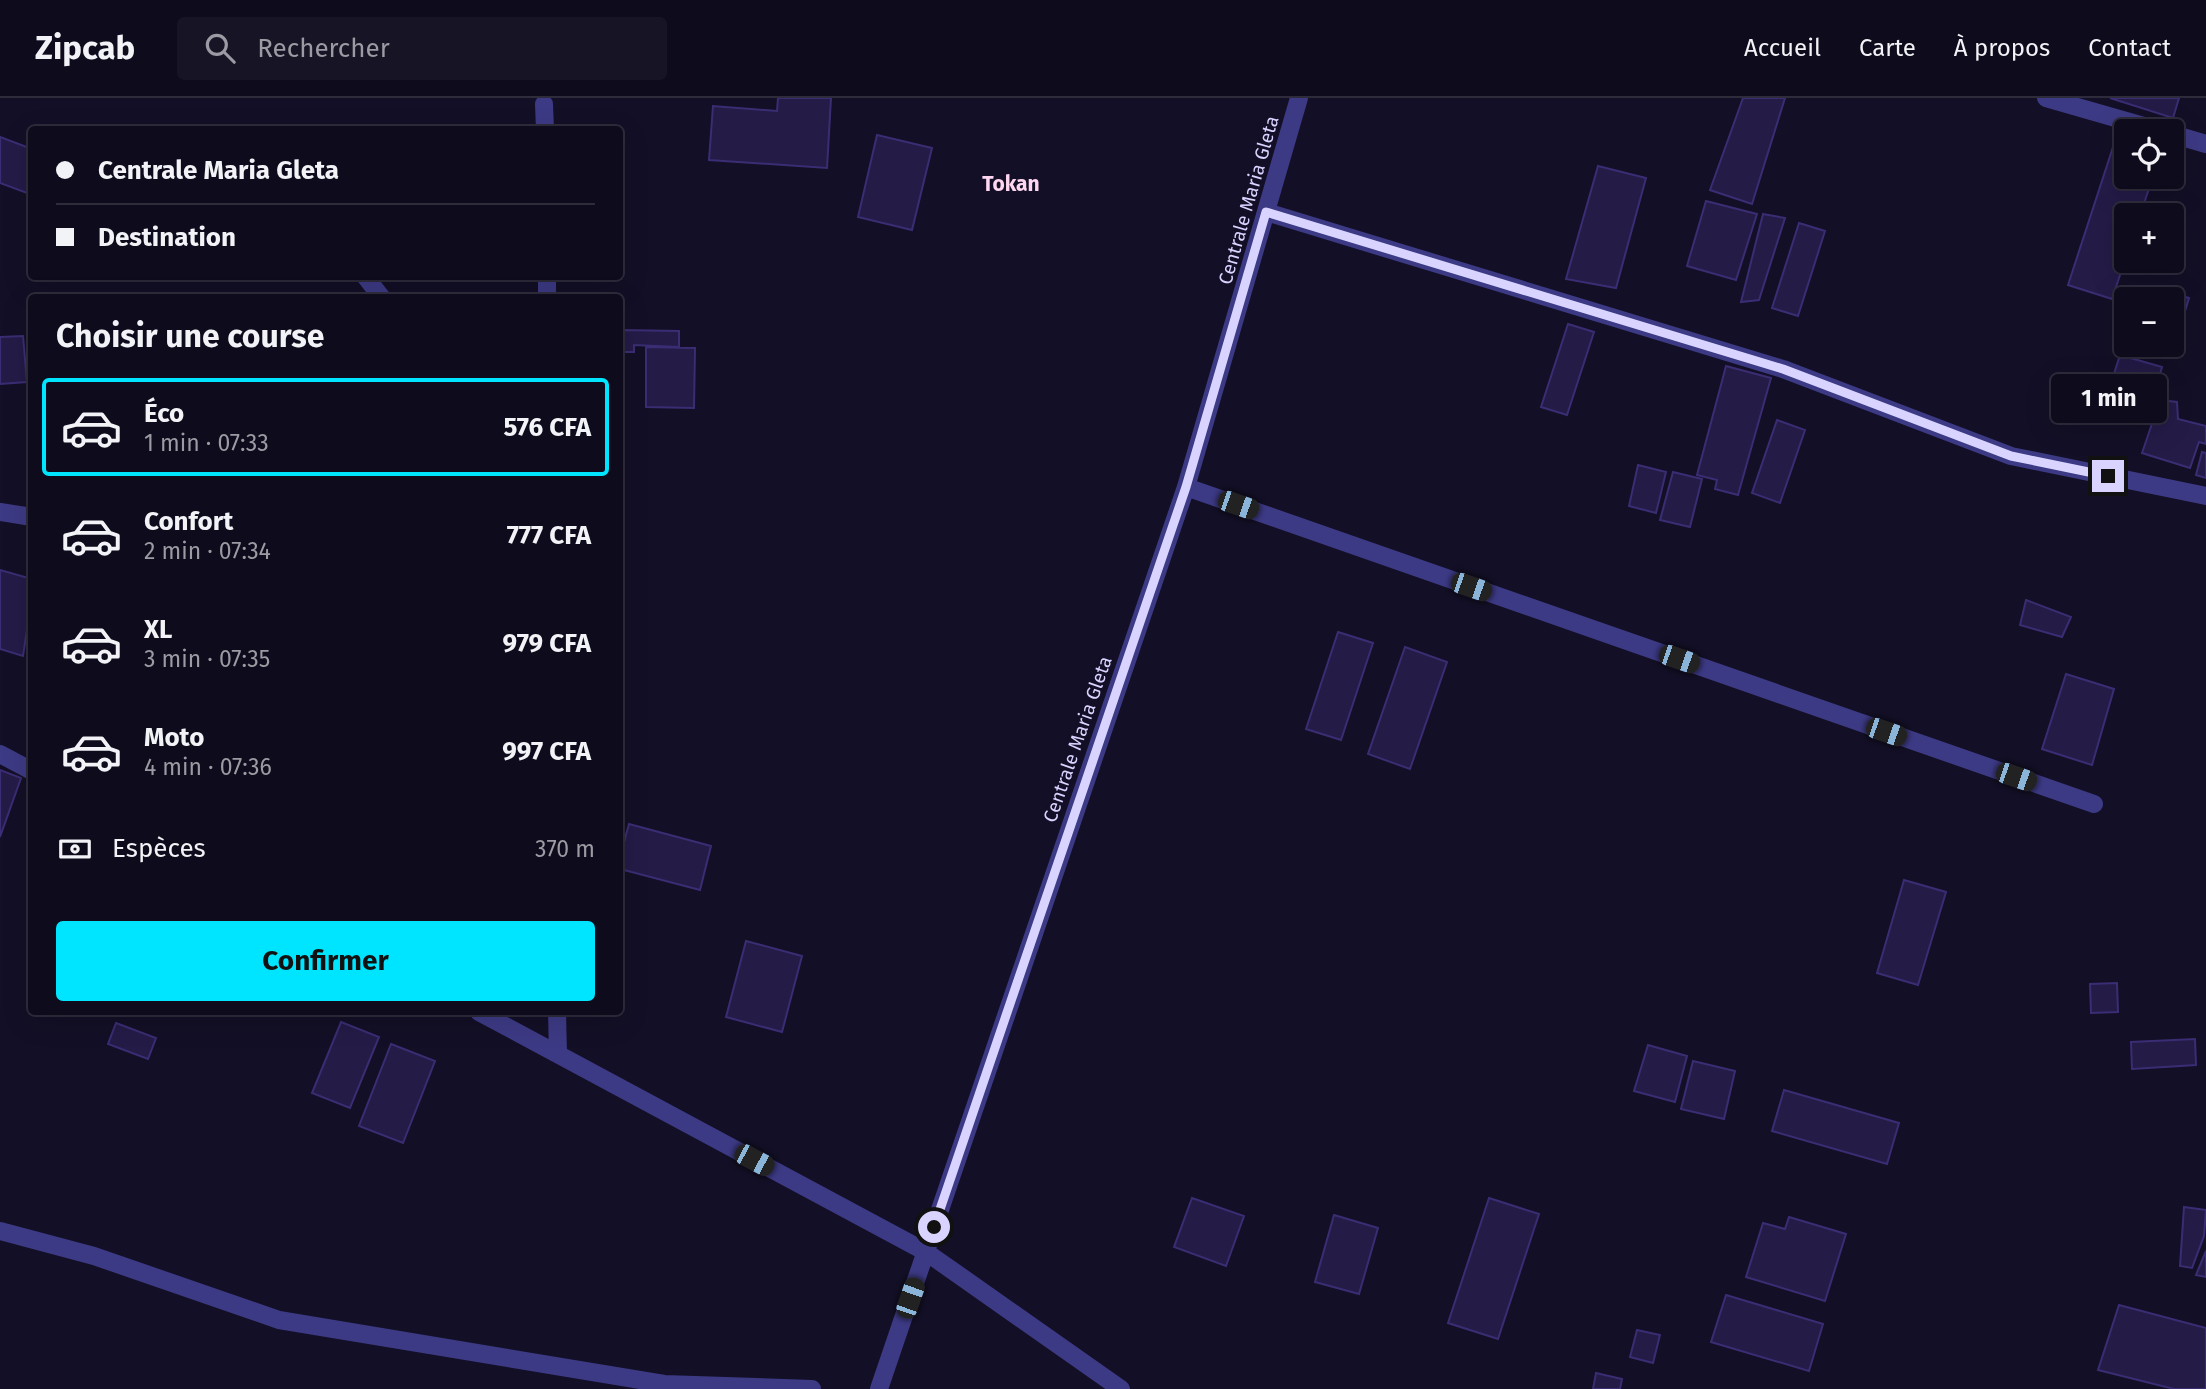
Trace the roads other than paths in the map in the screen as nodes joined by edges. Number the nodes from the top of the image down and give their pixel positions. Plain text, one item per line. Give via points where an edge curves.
1 (1299, 98) edge
2 (2046, 98) edge
3 (544, 104) dead end
4 (2119, 119) edge
5 (545, 126) edge
6 (2184, 138) edge
7 (2206, 144) edge
8 (1266, 212) junction
9 (368, 280) edge
10 (379, 294) edge
11 (1186, 487) junction
12 (2206, 496) edge
13 (0, 512) edge
14 (28, 516) edge
15 (0, 754) edge
16 (28, 769) edge
17 (2094, 804) dead end
18 (485, 1015) edge
19 (557, 1015) edge
20 (558, 1054) junction
21 (0, 1231) edge
22 (926, 1252) junction
23 (812, 1389) edge
24 (879, 1389) edge
25 (1121, 1389) edge

1 - 8 street, Centrale Maria Gleta
2 - 4 street
3 - 5 street
6 - 7 street
8 - 11 street, Centrale Maria Gleta
8 - 12 street via 1783,369 2011,456
9 - 10 street
11 - 17 street
11 - 22 street, Centrale Maria Gleta
13 - 14 street
15 - 16 street
18 - 20 street
19 - 20 street
20 - 22 street
21 - 23 street via 94,1256 279,1320 664,1384
22 - 24 street, Centrale Maria Gleta
22 - 25 street

